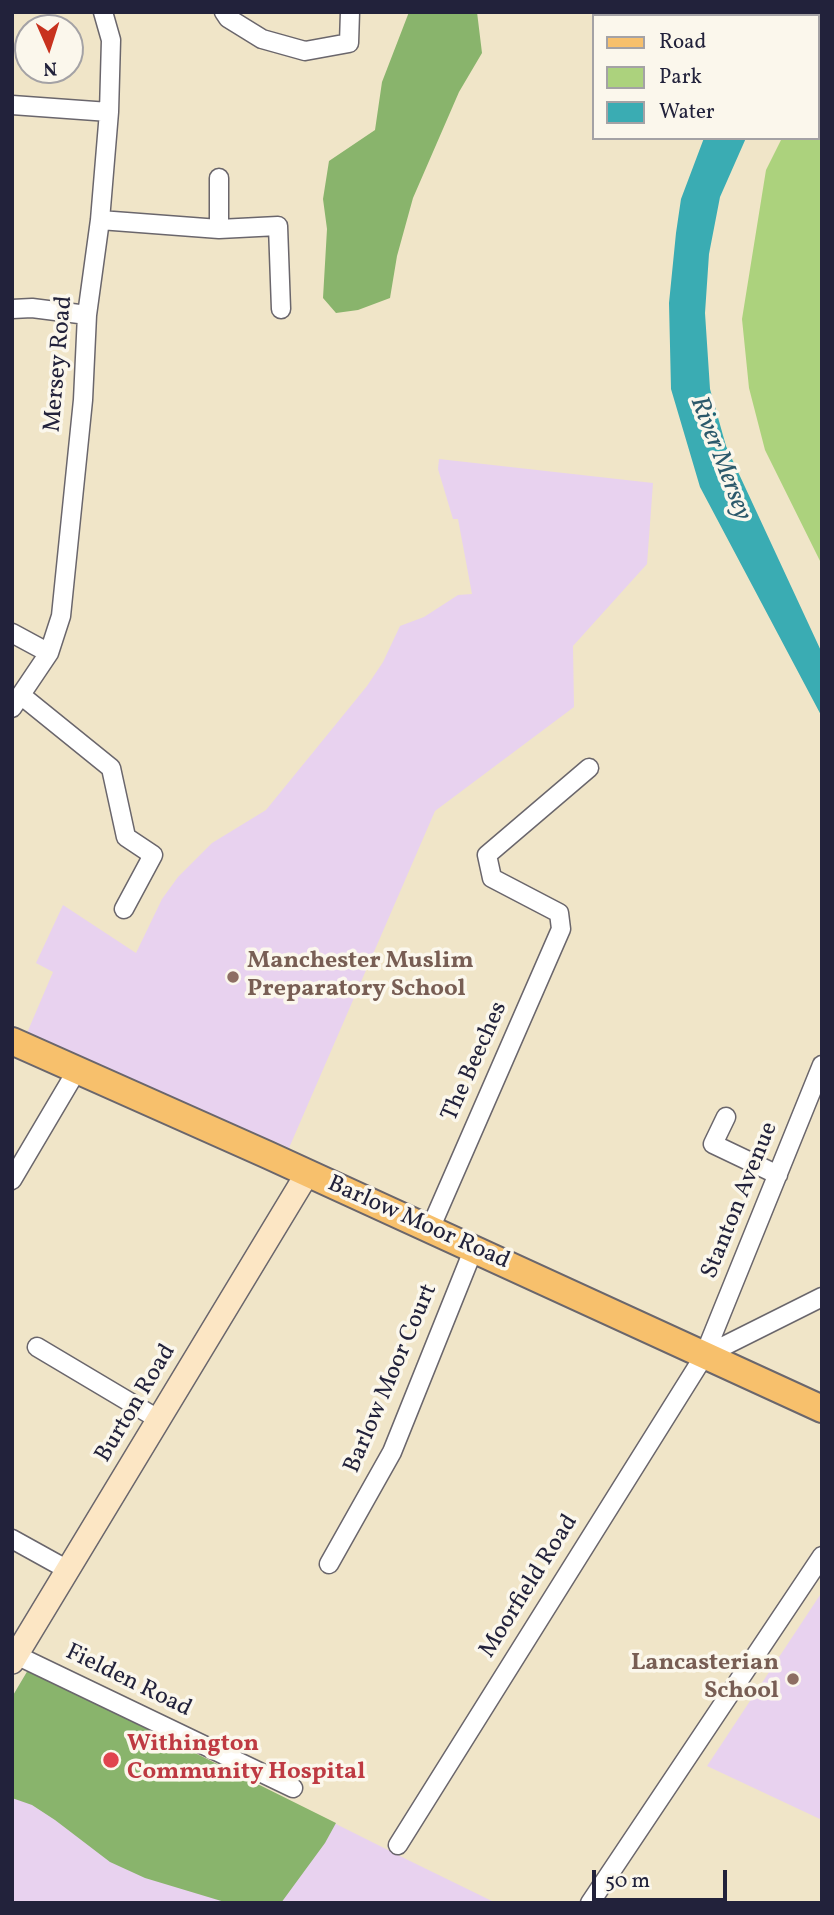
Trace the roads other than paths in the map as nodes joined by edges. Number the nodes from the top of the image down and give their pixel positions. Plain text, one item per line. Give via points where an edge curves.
1 (103, 12) edge
2 (224, 12) edge
3 (351, 12) edge
4 (12, 105) edge
5 (109, 112) junction
6 (219, 178) dead end
7 (100, 220) junction
8 (219, 229) junction
9 (12, 309) edge
10 (281, 309) dead end
11 (88, 315) junction
12 (12, 633) edge
13 (49, 653) junction
14 (17, 702) edge
15 (589, 768) dead end
16 (124, 909) dead end
17 (12, 1041) edge
18 (822, 1065) edge
19 (77, 1070) junction
20 (726, 1117) dead end
21 (307, 1174) junction
22 (778, 1175) junction
23 (12, 1180) edge
24 (430, 1229) junction
25 (474, 1248) junction
26 (822, 1297) edge
27 (37, 1347) dead end
28 (704, 1356) junction
29 (822, 1409) edge
30 (158, 1419) junction
31 (12, 1539) edge
32 (822, 1556) edge
33 (329, 1564) dead end
34 (68, 1570) junction
35 (14, 1659) edge
36 (293, 1788) dead end
37 (398, 1845) dead end
38 (590, 1903) edge

1 - 5 street, Mersey Road via 111,40
2 - 3 street via 262,39 305,51 349,43
4 - 5 street
5 - 7 street, Mersey Road
6 - 8 street
7 - 8 street
7 - 11 street, Mersey Road
8 - 10 street via 278,226
9 - 11 street
11 - 13 street, Mersey Road via 61,616
12 - 13 street
13 - 14 street, Mersey Road
14 - 16 street via 111,768 126,837 152,855
15 - 24 street, The Beeches via 487,855 492,878 559,914 561,929
17 - 19 main road, Barlow Moor Road
18 - 22 street, Stanton Avenue
19 - 21 main road, Barlow Moor Road
19 - 23 street
20 - 22 street via 713,1144
21 - 24 main road, Barlow Moor Road
21 - 30 street, Burton Road
22 - 28 street, Stanton Avenue
24 - 25 main road, Barlow Moor Road
25 - 28 main road, Barlow Moor Road
25 - 33 street, Barlow Moor Court via 392,1452
26 - 28 street
27 - 30 street
28 - 29 main road, Barlow Moor Road
28 - 37 street, Moorfield Road
30 - 34 street, Burton Road
31 - 34 street
32 - 38 street
34 - 35 street, Burton Road
35 - 36 street, Fielden Road

